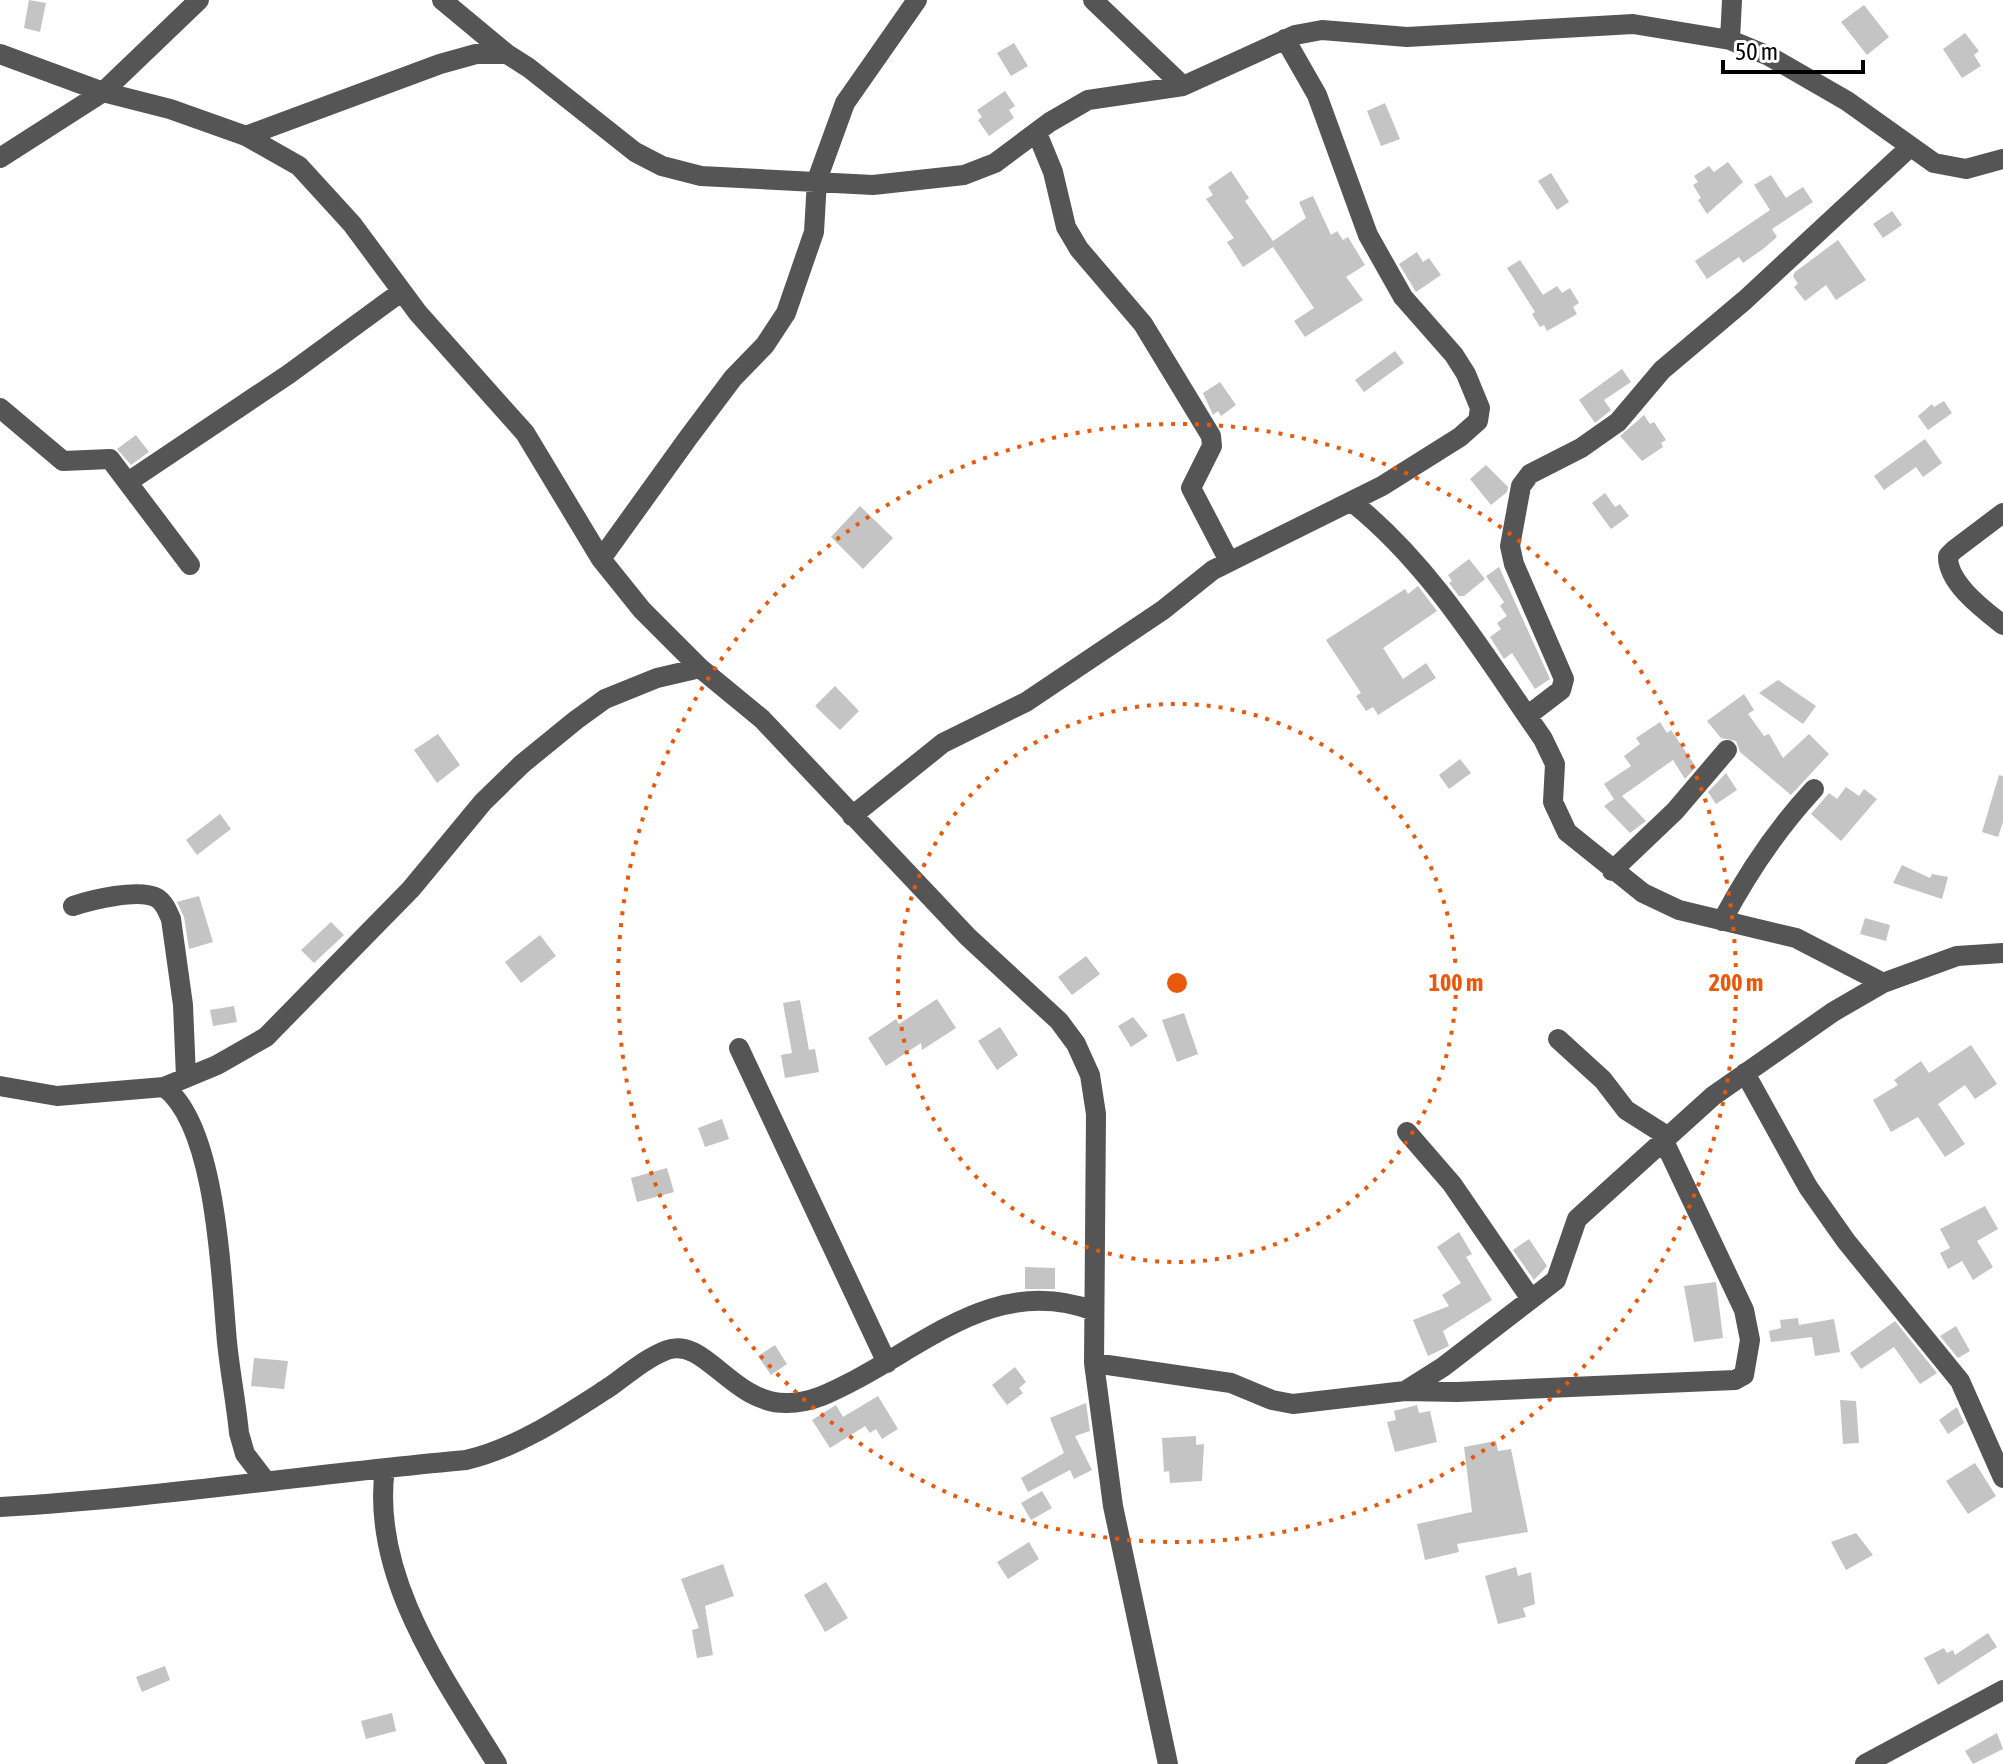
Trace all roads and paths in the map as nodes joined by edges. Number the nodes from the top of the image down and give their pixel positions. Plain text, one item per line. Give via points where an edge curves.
1 (199, 0) edge
2 (442, 0) edge
3 (917, 0) edge
4 (1093, 0) edge
5 (1732, 0) edge
6 (1285, 39) junction
7 (1730, 40) junction
8 (0, 54) edge
9 (507, 54) junction
10 (1183, 86) junction
11 (103, 92) junction
12 (1037, 133) junction
13 (246, 136) junction
14 (1909, 148) junction
15 (0, 158) edge
16 (2003, 159) edge
17 (817, 180) junction
18 (401, 292) junction
19 (0, 408) edge
20 (128, 482) junction
21 (1352, 502) junction
22 (2003, 513) edge
23 (601, 559) junction
24 (1229, 561) junction
25 (190, 565) dead end
26 (2003, 625) edge
27 (700, 668) junction
28 (1527, 716) junction
29 (1727, 750) dead end
30 (1814, 789) dead end
31 (852, 816) junction
32 (1612, 871) junction
33 (73, 906) dead end
34 (1722, 921) junction
35 (2003, 953) edge
36 (1883, 983) junction
37 (1558, 1039) dead end
38 (739, 1048) dead end
39 (1745, 1073) junction
40 (186, 1077) junction
41 (0, 1086) edge
42 (164, 1087) junction
43 (1407, 1132) dead end
44 (1665, 1138) junction
45 (1531, 1299) junction
46 (1094, 1311) junction
47 (887, 1363) junction
48 (1094, 1363) junction
49 (1405, 1391) junction
50 (385, 1468) junction
51 (2003, 1478) edge
52 (265, 1480) junction
53 (0, 1507) edge
54 (2003, 1690) edge
55 (497, 1764) edge
56 (1168, 1764) edge
57 (1865, 1764) edge

1 - 11 street
2 - 9 street
3 - 17 street via 845,103
4 - 10 street
5 - 7 street
6 - 7 street via 1322,30 1407,37 1633,24
6 - 10 street
6 - 21 street via 1317,95 1368,235 1403,297 1454,355 1480,408 1478,421 1460,437
7 - 14 street via 1847,101
8 - 11 street
9 - 13 street via 476,54 440,64
9 - 17 street via 635,152 662,166 701,176
10 - 12 street via 1088,100
11 - 13 street
11 - 15 street
12 - 17 street via 995,163 964,175 873,185
12 - 24 street via 1066,227 1143,324 1211,436 1212,446 1191,488
13 - 18 street via 299,166 328,195
14 - 16 street via 1945,166 1966,169
14 - 28 street via 1662,370 1618,422 1530,474 1521,486 1510,546 1514,564 1564,679 1561,690
17 - 23 street via 814,232 786,313
18 - 20 street
18 - 23 street via 525,433
19 - 20 street via 63,461 105,457
20 - 25 street
21 - 24 street
21 - 28 street via 1394,539 1446,599
22 - 26 street via 1954,550 1948,565 1975,603
23 - 27 street
24 - 31 street via 1026,702 943,743
27 - 31 street via 762,719
27 - 40 street via 605,699 576,720 483,802 411,889 266,1037
28 - 32 street via 1555,764 1553,802 1558,817 1567,832
29 - 32 street via 1675,811
30 - 34 street via 1768,841
31 - 46 street via 1076,1044 1090,1075 1096,1114
32 - 34 street via 1658,902
33 - 40 street via 95,898 143,895 166,908 183,1005
34 - 36 street via 1796,938
35 - 36 street via 1957,956
36 - 39 street
37 - 44 street via 1603,1080 1626,1110
38 - 47 street
39 - 44 street
39 - 51 street via 1808,1187 1960,1381
40 - 42 street
41 - 42 street via 57,1096
42 - 52 street via 188,1113 212,1194 239,1433 245,1454
43 - 45 street via 1452,1184
44 - 45 street via 1577,1219 1560,1273
44 - 49 street via 1744,1310 1750,1340 1744,1375 1720,1383
45 - 49 street
46 - 47 street via 1061,1300 1000,1305 973,1314
46 - 48 street
47 - 50 street via 825,1396 788,1403 736,1387 682,1346 650,1359 568,1414 493,1454
48 - 49 street via 1231,1383 1293,1404
48 - 56 street via 1113,1506
50 - 52 street
50 - 55 street via 385,1541 395,1572 443,1679
52 - 53 street via 124,1500
54 - 57 street

